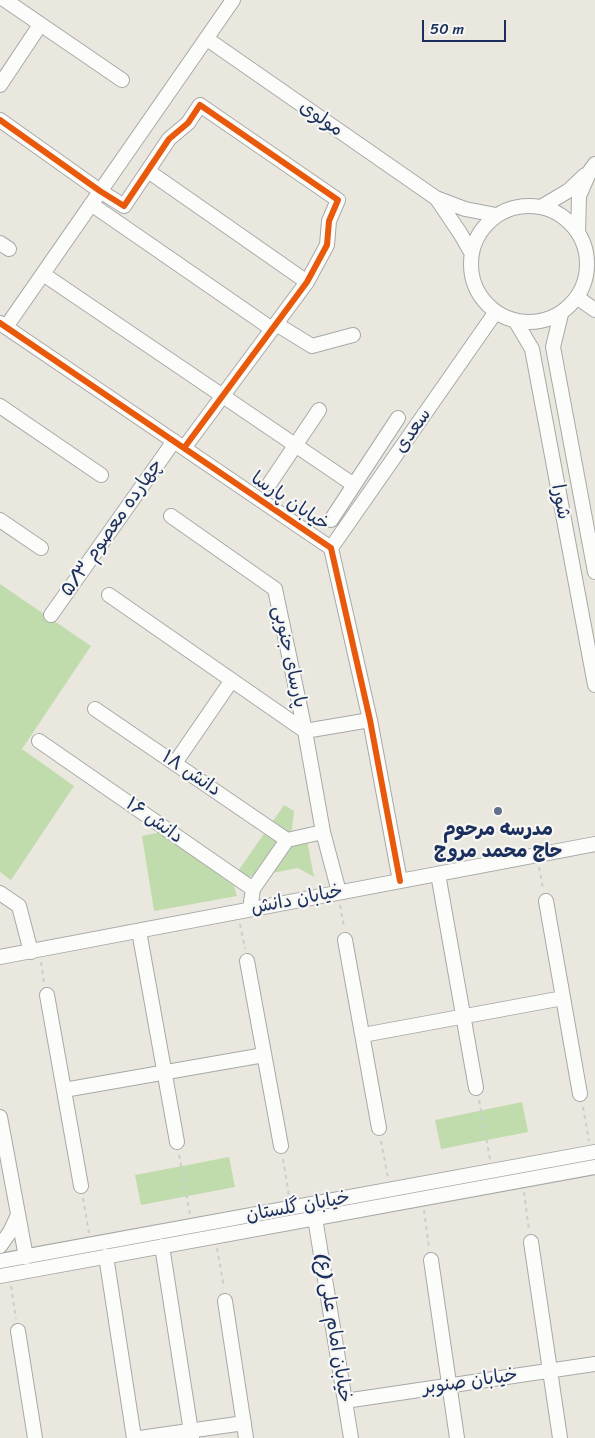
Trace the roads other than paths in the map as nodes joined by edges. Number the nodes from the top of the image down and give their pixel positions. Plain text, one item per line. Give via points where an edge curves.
1 (5, 0) edge
2 (232, 0) edge
3 (40, 25) junction
4 (206, 39) junction
5 (122, 80) dead end
6 (0, 85) edge
7 (0, 120) edge
8 (592, 167) edge
9 (148, 171) junction
10 (100, 191) junction
11 (436, 198) junction
12 (91, 204) junction
13 (541, 207) junction
14 (496, 215) junction
15 (578, 232) junction
16 (471, 252) junction
17 (43, 274) junction
18 (307, 282) junction
19 (578, 298) junction
20 (595, 310) edge
21 (495, 313) junction
22 (561, 314) junction
23 (516, 322) junction
24 (3, 325) edge
25 (274, 326) junction
26 (353, 335) dead end
27 (553, 347) junction
28 (532, 349) junction
29 (222, 396) junction
30 (0, 406) edge
31 (319, 410) dead end
32 (398, 418) dead end
33 (179, 444) junction
34 (295, 446) junction
35 (101, 475) dead end
36 (270, 483) dead end
37 (354, 485) junction
38 (171, 516) dead end
39 (0, 520) edge
40 (331, 520) dead end
41 (41, 548) dead end
42 (331, 548) junction
43 (595, 572) edge
44 (109, 594) dead end
45 (51, 616) dead end
46 (232, 680) junction
47 (595, 685) edge
48 (95, 709) dead end
49 (370, 720) junction
50 (305, 731) junction
51 (39, 741) dead end
52 (175, 763) junction
53 (323, 832) junction
54 (287, 840) junction
55 (595, 844) edge
56 (438, 874) junction
57 (400, 881) junction
58 (252, 889) junction
59 (339, 892) junction
60 (2, 896) edge
61 (546, 901) road end
62 (244, 911) junction
63 (139, 931) junction
64 (345, 940) road end
65 (35, 951) junction
66 (0, 957) edge
67 (247, 961) road end
68 (47, 995) road end
69 (563, 998) junction
70 (463, 1016) junction
71 (363, 1035) junction
72 (264, 1055) junction
73 (164, 1072) junction
74 (476, 1088) road end
75 (64, 1090) junction
76 (580, 1094) road end
77 (0, 1118) edge
78 (379, 1128) road end
79 (177, 1142) road end
80 (280, 1146) road end
81 (593, 1153) edge
82 (595, 1167) edge
83 (81, 1186) road end
84 (18, 1215) junction
85 (315, 1218) junction
86 (531, 1242) road end
87 (0, 1246) edge
88 (162, 1246) junction
89 (106, 1256) junction
90 (26, 1257) junction
91 (431, 1260) road end
92 (0, 1261) edge
93 (4, 1275) edge
94 (226, 1300) road end
95 (18, 1331) road end
96 (595, 1364) edge
97 (550, 1370) junction
98 (450, 1385) junction
99 (345, 1401) junction
100 (244, 1423) junction
101 (191, 1434) edge
102 (34, 1438) edge
103 (134, 1438) edge
104 (140, 1438) edge
105 (246, 1438) edge
106 (351, 1438) edge
107 (457, 1438) edge
108 (560, 1438) edge

1 - 3 street
2 - 4 street
3 - 5 street
3 - 6 street
4 - 10 street
4 - 11 street, مولوی
7 - 10 street
8 - 13 street via 568,191
8 - 15 street via 579,196
9 - 10 street via 124,206
9 - 18 street
9 - 18 street, چهارده معصوم ۵/۳ via 169,139 188,123 200,105 338,200 330,221 327,245
10 - 12 street
11 - 14 street via 465,209
11 - 16 street
12 - 17 street
12 - 25 street
13 - 14 street via 518,206
13 - 15 street via 562,216
14 - 16 street via 480,231
15 - 19 street via 587,254 587,277
16 - 21 street via 471,275 476,289
17 - 24 street
17 - 29 street
18 - 25 street, چهارده معصوم ۵/۳
19 - 20 street
19 - 22 street
21 - 23 street
21 - 42 street, سعدی
22 - 23 street via 540,323
22 - 27 street, شورا
23 - 28 street, شورا
24 - 33 street, خیابان پارسا
25 - 26 street via 312,346
25 - 29 street, چهارده معصوم ۵/۳
27 - 28 street via 548,344
27 - 43 street, شورا
28 - 47 street, شورا
29 - 33 street, چهارده معصوم ۵/۳
29 - 34 street
30 - 35 street
31 - 34 street
32 - 37 street
33 - 42 street, خیابان پارسا
33 - 45 street, چهارده معصوم ۵/۳
34 - 36 street
34 - 37 street
37 - 40 street
38 - 50 street, پارسای جنوبی via 276,589
39 - 41 street
42 - 49 street, خیابان پارسا
44 - 46 street
46 - 50 street
46 - 52 street
48 - 52 street, دانش ۱۸
49 - 50 street
49 - 57 street, خیابان پارسا
50 - 53 street, پارسای جنوبی
51 - 58 street, دانش ۱۶
52 - 54 street, دانش ۱۸
53 - 54 street
53 - 59 street, پارسای جنوبی
54 - 58 street
55 - 56 street, خیابان دانش
56 - 57 street, خیابان دانش
56 - 70 street
57 - 59 street, خیابان دانش
58 - 62 street
59 - 62 street, خیابان دانش
60 - 65 street via 19,906
61 - 69 street
62 - 63 street, خیابان دانش
63 - 65 street, خیابان دانش
63 - 73 street
64 - 71 street
65 - 66 street, خیابان دانش
67 - 72 street
68 - 75 street
69 - 70 street
69 - 76 street
70 - 71 street
70 - 74 street
71 - 78 street
72 - 73 street
72 - 80 street
73 - 75 street
73 - 79 street
75 - 83 street
77 - 84 street
81 - 90 street, خیابان گلستان
82 - 85 street, خیابان گلستان
84 - 87 street
84 - 90 street
85 - 88 street, خیابان گلستان
85 - 99 street, خیابان امام علی (ع)
86 - 97 street
88 - 89 street, خیابان گلستان
88 - 101 street
89 - 93 street, خیابان گلستان
89 - 103 street
90 - 92 street, خیابان گلستان
91 - 98 street
94 - 100 street
95 - 102 street
96 - 97 street, خیابان صنوبر
97 - 98 street, خیابان صنوبر
97 - 108 street
98 - 99 street, خیابان صنوبر
98 - 107 street
99 - 106 street, خیابان امام علی (ع)
100 - 101 street
100 - 105 street
101 - 104 street

